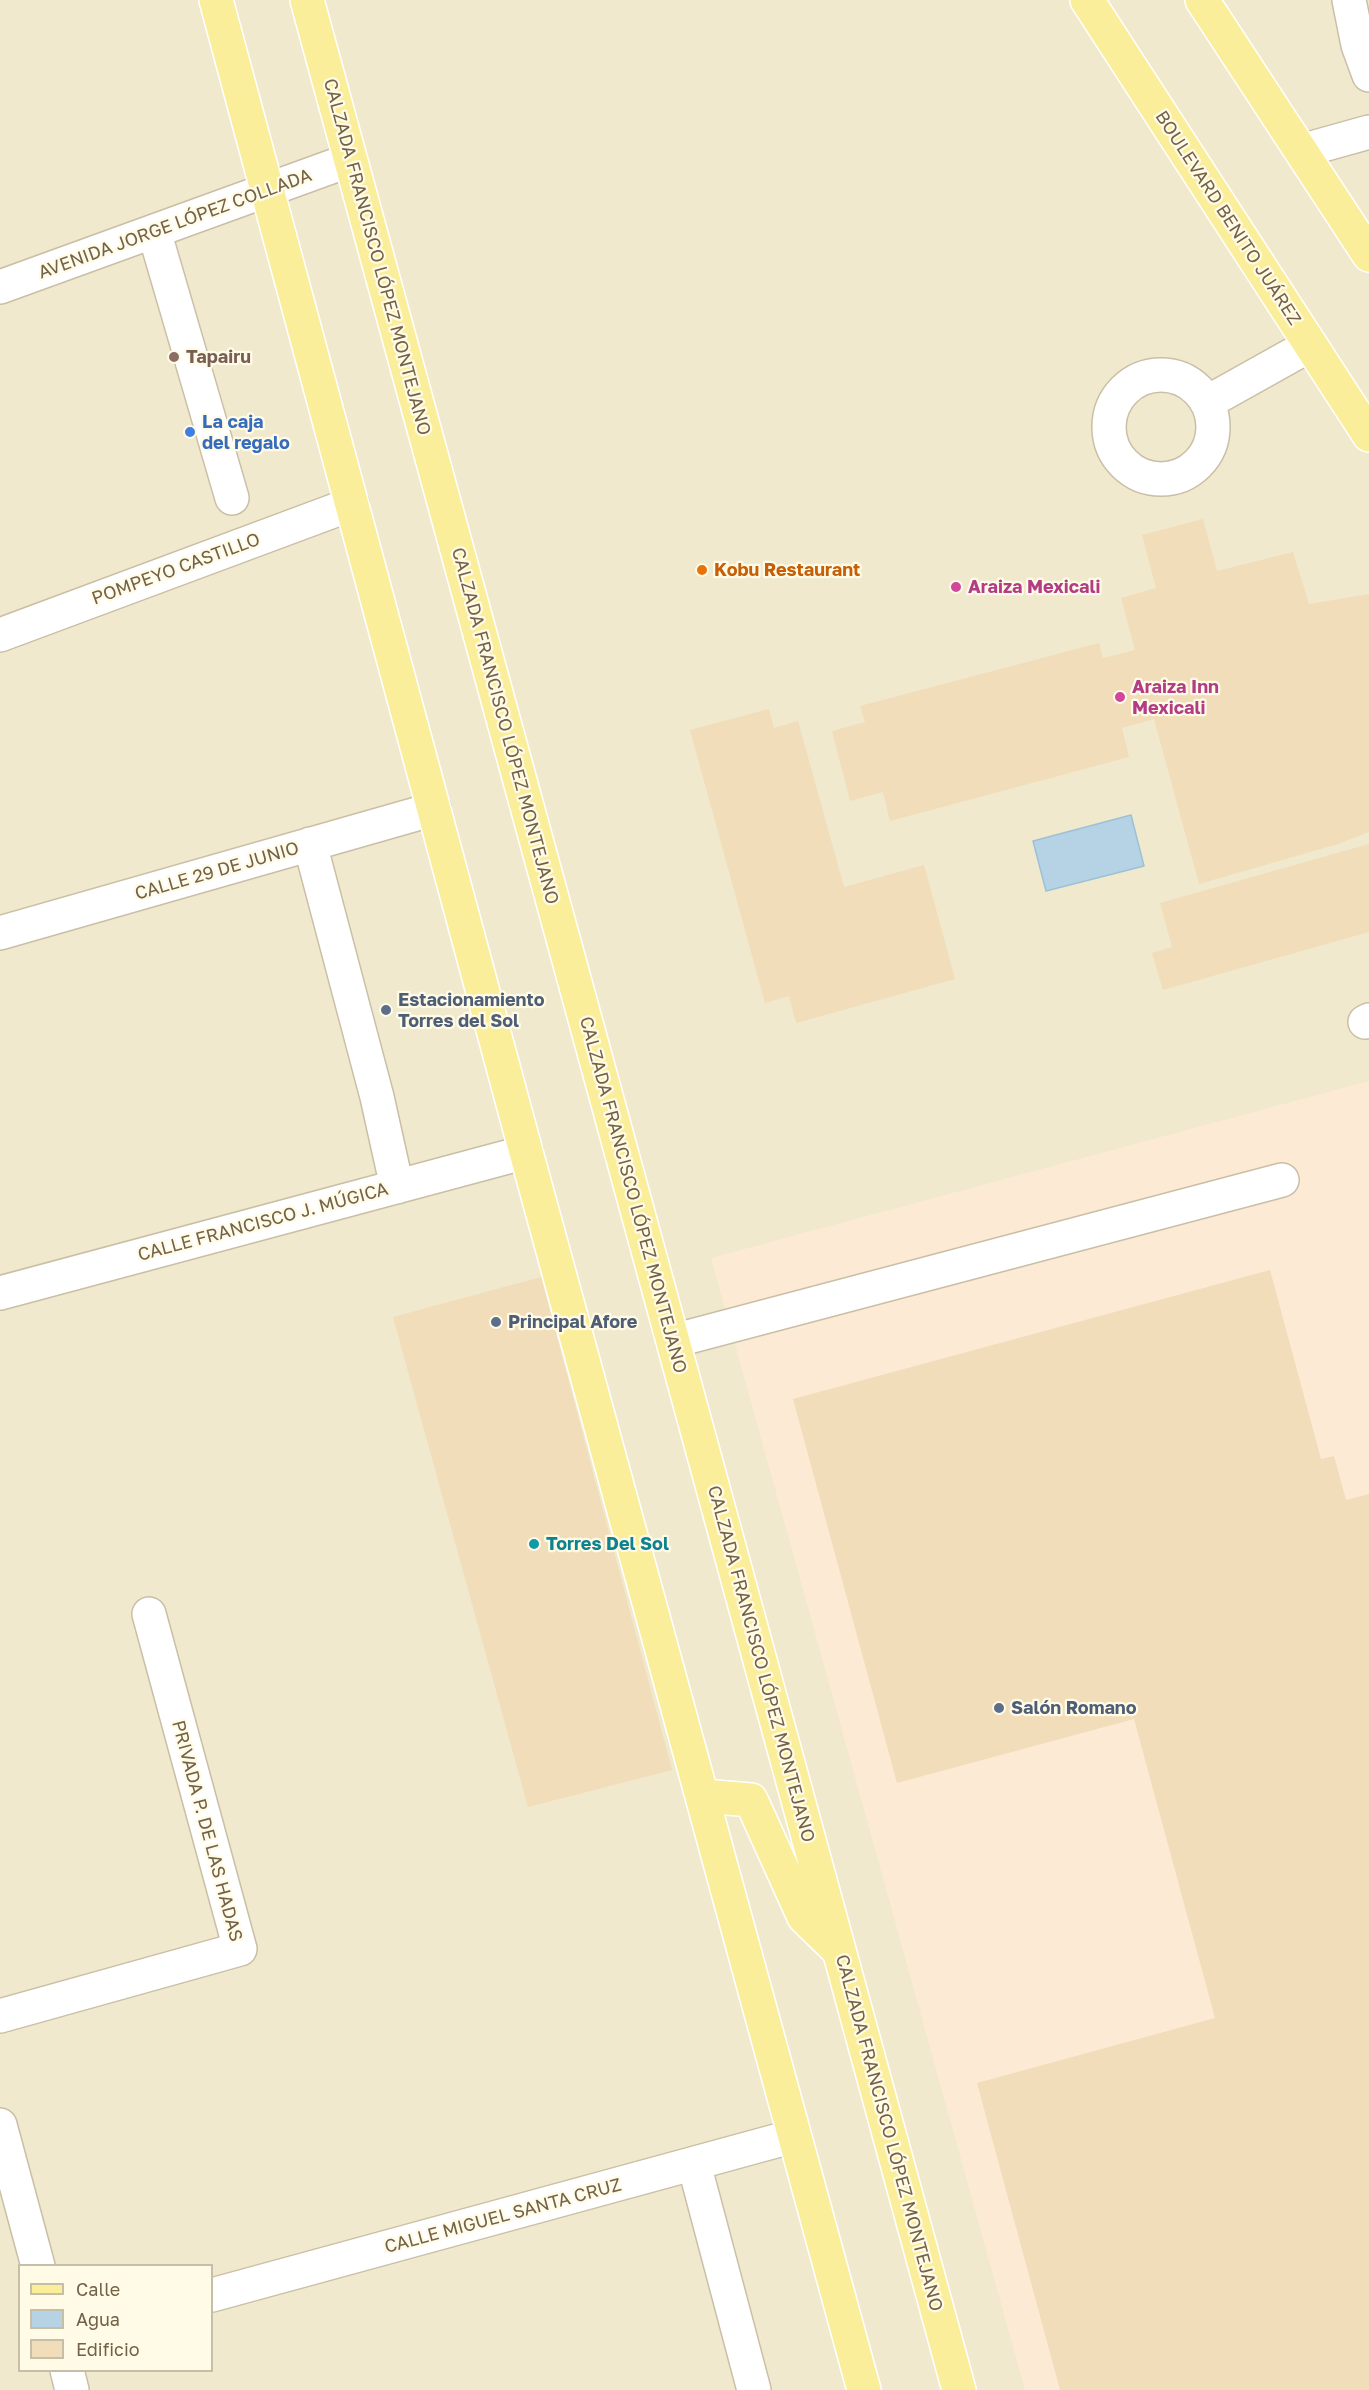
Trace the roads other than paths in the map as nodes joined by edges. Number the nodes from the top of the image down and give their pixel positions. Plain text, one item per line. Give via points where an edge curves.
1 (216, 0) edge
2 (307, 0) edge
3 (1088, 0) edge
4 (1202, 0) edge
5 (1349, 0) edge
6 (1369, 75) edge
7 (1369, 132) edge
8 (1301, 151) junction
9 (350, 160) junction
10 (269, 190) junction
11 (154, 231) junction
12 (1369, 255) edge
13 (0, 287) edge
14 (1310, 345) junction
15 (1208, 402) dead end
16 (1369, 435) edge
17 (232, 498) dead end
18 (352, 504) junction
19 (0, 635) edge
20 (434, 809) junction
21 (310, 844) junction
22 (0, 933) edge
23 (526, 1152) junction
24 (1282, 1180) dead end
25 (397, 1187) junction
26 (0, 1293) edge
27 (673, 1341) junction
28 (149, 1614) dead end
29 (703, 1796) junction
30 (840, 1952) junction
31 (0, 2016) edge
32 (0, 2125) edge
33 (794, 2136) junction
34 (694, 2164) junction
35 (38, 2264) edge
36 (213, 2295) edge
37 (68, 2372) edge
38 (72, 2390) edge
39 (754, 2390) edge
40 (864, 2390) edge
41 (959, 2390) edge

1 - 10 main road
2 - 9 main road, CALZADA FRANCISCO LÓPEZ MONTEJANO
3 - 14 main road, BOULEVARD BENITO JUÁREZ
4 - 8 main road
5 - 6 street
7 - 8 street
8 - 12 main road
9 - 10 street, AVENIDA JORGE LÓPEZ COLLADA
9 - 27 main road, CALZADA FRANCISCO LÓPEZ MONTEJANO
10 - 11 street, AVENIDA JORGE LÓPEZ COLLADA
10 - 18 main road
11 - 13 street, AVENIDA JORGE LÓPEZ COLLADA
11 - 17 street
14 - 15 street
14 - 16 main road, BOULEVARD BENITO JUÁREZ
18 - 19 street, POMPEYO CASTILLO
18 - 20 main road
20 - 21 street, CALLE 29 DE JUNIO
20 - 23 main road
21 - 22 street, CALLE 29 DE JUNIO
21 - 25 street
23 - 25 street, CALLE FRANCISCO J. MÚGICA
23 - 29 main road
24 - 27 street
25 - 26 street, CALLE FRANCISCO J. MÚGICA
27 - 30 main road, CALZADA FRANCISCO LÓPEZ MONTEJANO
28 - 31 street, PRIVADA P. DE LAS HADAS via 240,1949
29 - 30 main road via 751,1800 804,1917
29 - 33 main road
30 - 41 main road, CALZADA FRANCISCO LÓPEZ MONTEJANO
32 - 35 street
33 - 34 street, CALLE MIGUEL SANTA CRUZ
33 - 40 main road
34 - 36 street, CALLE MIGUEL SANTA CRUZ
34 - 39 street
37 - 38 street

